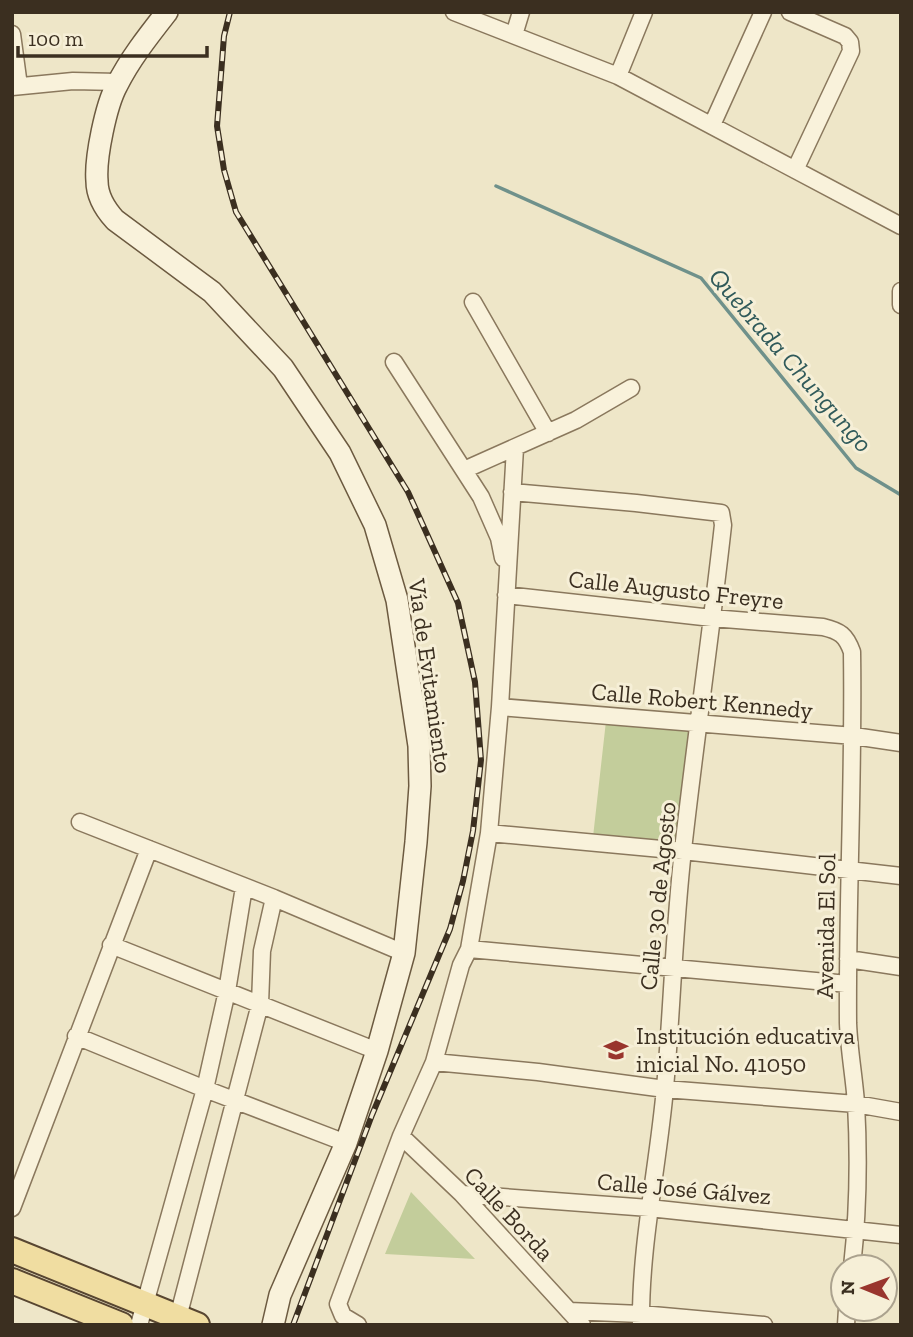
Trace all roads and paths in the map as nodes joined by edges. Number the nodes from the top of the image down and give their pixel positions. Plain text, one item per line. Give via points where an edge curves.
1 (167, 12) edge
2 (454, 12) edge
3 (521, 12) edge
4 (643, 12) edge
5 (763, 12) edge
6 (790, 12) edge
7 (12, 34) edge
8 (514, 35) junction
9 (618, 76) junction
10 (118, 82) junction
11 (16, 87) edge
12 (712, 125) junction
13 (796, 170) junction
14 (901, 226) edge
15 (901, 291) edge
16 (473, 302) dead end
17 (901, 305) edge
18 (394, 362) dead end
19 (631, 388) dead end
20 (548, 433) junction
21 (515, 448) junction
22 (464, 470) junction
23 (512, 492) junction
24 (506, 595) junction
25 (712, 618) junction
26 (840, 631) joint
27 (500, 707) junction
28 (700, 724) junction
29 (854, 736) junction
30 (901, 743) edge
31 (80, 822) dead end
32 (489, 833) junction
33 (149, 849) junction
34 (682, 851) junction
35 (849, 869) junction
36 (901, 876) edge
37 (244, 887) junction
38 (274, 898) junction
39 (111, 945) junction
40 (469, 949) junction
41 (404, 953) junction
42 (848, 959) junction
43 (901, 967) edge
44 (672, 969) junction
45 (848, 984) junction
46 (227, 990) junction
47 (260, 1004) junction
48 (76, 1036) junction
49 (377, 1051) junction
50 (434, 1062) junction
51 (205, 1089) junction
52 (665, 1089) junction
53 (233, 1099) junction
54 (856, 1104) junction
55 (901, 1112) edge
56 (401, 1136) junction
57 (346, 1143) junction
58 (462, 1194) junction
59 (12, 1208) edge
60 (649, 1208) junction
61 (856, 1229) junction
62 (901, 1235) edge
63 (12, 1250) edge
64 (853, 1253) edge
65 (12, 1281) edge
66 (569, 1311) junction
67 (143, 1314) edge
68 (641, 1319) edge
69 (184, 1322) edge
70 (121, 1325) edge
71 (273, 1325) edge
72 (358, 1325) edge
73 (582, 1325) edge
74 (764, 1325) edge

1 - 10 main road, Vía de Evitamiento
2 - 8 street
3 - 8 street
4 - 9 street
5 - 12 street
6 - 13 street via 845,36 851,51
7 - 11 street
8 - 9 street
9 - 12 street
10 - 11 street via 73,80
10 - 41 main road, Vía de Evitamiento via 102,133 97,181 106,209 212,292 283,368 341,453 375,525 397,600 419,746 416,842
12 - 13 street
13 - 14 street
15 - 17 street
16 - 20 street
18 - 22 street
19 - 20 street
20 - 21 street
21 - 22 street
21 - 23 street
22 - 24 street via 499,538
23 - 24 street
23 - 25 street, Calle 30 de Agosto via 721,513
24 - 25 street, Calle Augusto Freyre
24 - 27 street
25 - 26 street, Calle Augusto Freyre
25 - 28 street, Calle 30 de Agosto
26 - 29 street, Avenida El Sol via 852,652
27 - 28 street, Calle Robert Kennedy
27 - 32 street
28 - 29 street, Calle Robert Kennedy
28 - 34 street, Calle 30 de Agosto
29 - 30 street, Calle Robert Kennedy
29 - 35 street, Avenida El Sol
31 - 33 street
32 - 34 street
32 - 40 street
33 - 37 street
33 - 39 street
34 - 35 street
34 - 44 street, Calle 30 de Agosto
35 - 36 street
35 - 42 street, Avenida El Sol
37 - 38 street
37 - 46 street
38 - 41 street
38 - 47 street via 262,951
39 - 46 street
39 - 48 street
40 - 44 street
40 - 50 street
41 - 49 main road, Vía de Evitamiento
42 - 43 street
42 - 45 street, Avenida El Sol
44 - 45 street
44 - 52 street, Calle 30 de Agosto
45 - 54 street, Avenida El Sol
46 - 47 street
46 - 51 street
47 - 49 street
47 - 53 street
48 - 51 street
48 - 59 street
49 - 57 main road, Vía de Evitamiento
50 - 52 street
50 - 56 street
51 - 53 street
51 - 67 street
52 - 54 street
52 - 60 street, Calle 30 de Agosto
53 - 57 street
53 - 69 street
54 - 55 street
54 - 61 street, Avenida El Sol
56 - 58 street, Calle Borda
56 - 72 street via 338,1304 343,1316
57 - 71 main road, Vía de Evitamiento via 280,1295
58 - 60 street, Calle José Gálvez
58 - 66 street, Calle Borda
60 - 61 street, Calle José Gálvez
60 - 68 street, Calle 30 de Agosto
61 - 62 street, Calle José Gálvez
61 - 64 street, Avenida El Sol
63 - 67 main road
65 - 70 main road
66 - 68 street
66 - 73 street, Calle Borda
67 - 69 main road
68 - 74 street

